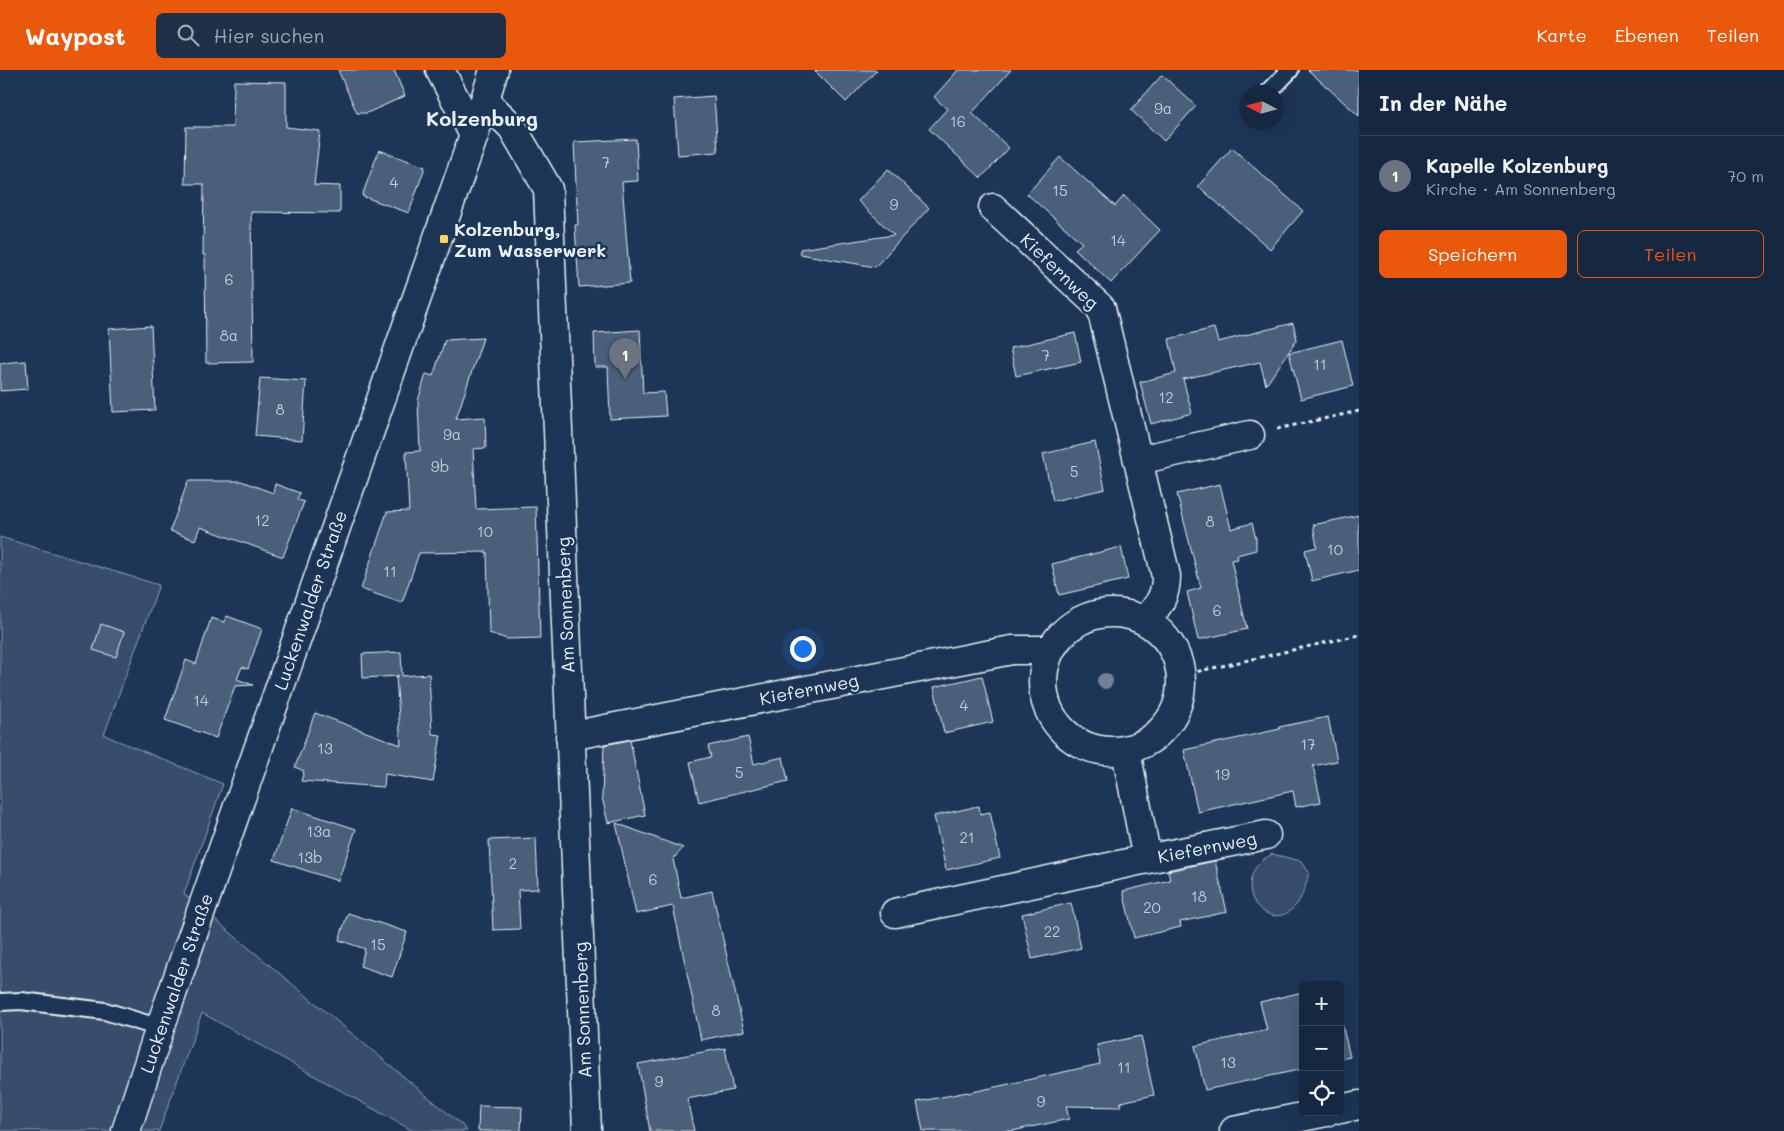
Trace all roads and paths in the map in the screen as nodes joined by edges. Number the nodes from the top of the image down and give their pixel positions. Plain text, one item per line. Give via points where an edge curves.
1 (440, 70) edge
2 (494, 70) edge
3 (1290, 70) edge
4 (1276, 85) edge
5 (485, 101) junction
6 (474, 134) junction
7 (993, 208) dead end
8 (1359, 411) edge
9 (1250, 435) joint
10 (1139, 460) junction
11 (1146, 620) junction
12 (1359, 635) edge
13 (1049, 650) junction
14 (1182, 675) junction
15 (570, 736) junction
16 (1126, 751) junction
17 (1266, 835) dead end
18 (1147, 858) junction
19 (895, 913) dead end
20 (0, 1002) edge
21 (160, 1028) junction
22 (1359, 1106) edge
23 (1344, 1108) edge
24 (1307, 1116) edge
25 (126, 1131) edge
26 (587, 1131) edge
27 (1234, 1131) edge

1 - 6 street
2 - 5 street, Luckenwalder Straße
3 - 4 lane
5 - 6 street, Luckenwalder Straße
5 - 15 street, Am Sonnenberg via 512,127 548,189
6 - 21 street, Luckenwalder Straße
7 - 10 street, Kiefernweg via 1101,308
8 - 9 path
9 - 10 street
10 - 11 street, Kiefernweg via 1166,576 1166,590
11 - 13 street via 1105,612 1071,624
11 - 14 street via 1173,648
12 - 14 path
13 - 15 street, Kiefernweg via 1012,650
13 - 16 street via 1042,678 1052,718 1069,737 1096,750
14 - 16 street via 1172,718 1154,738
15 - 26 street, Am Sonnenberg
16 - 18 street, Kiefernweg
17 - 18 street, Kiefernweg
18 - 19 street, Kiefernweg
20 - 21 lane via 21,1001 105,1011
21 - 25 street, Luckenwalder Straße
22 - 23 street
24 - 27 street

